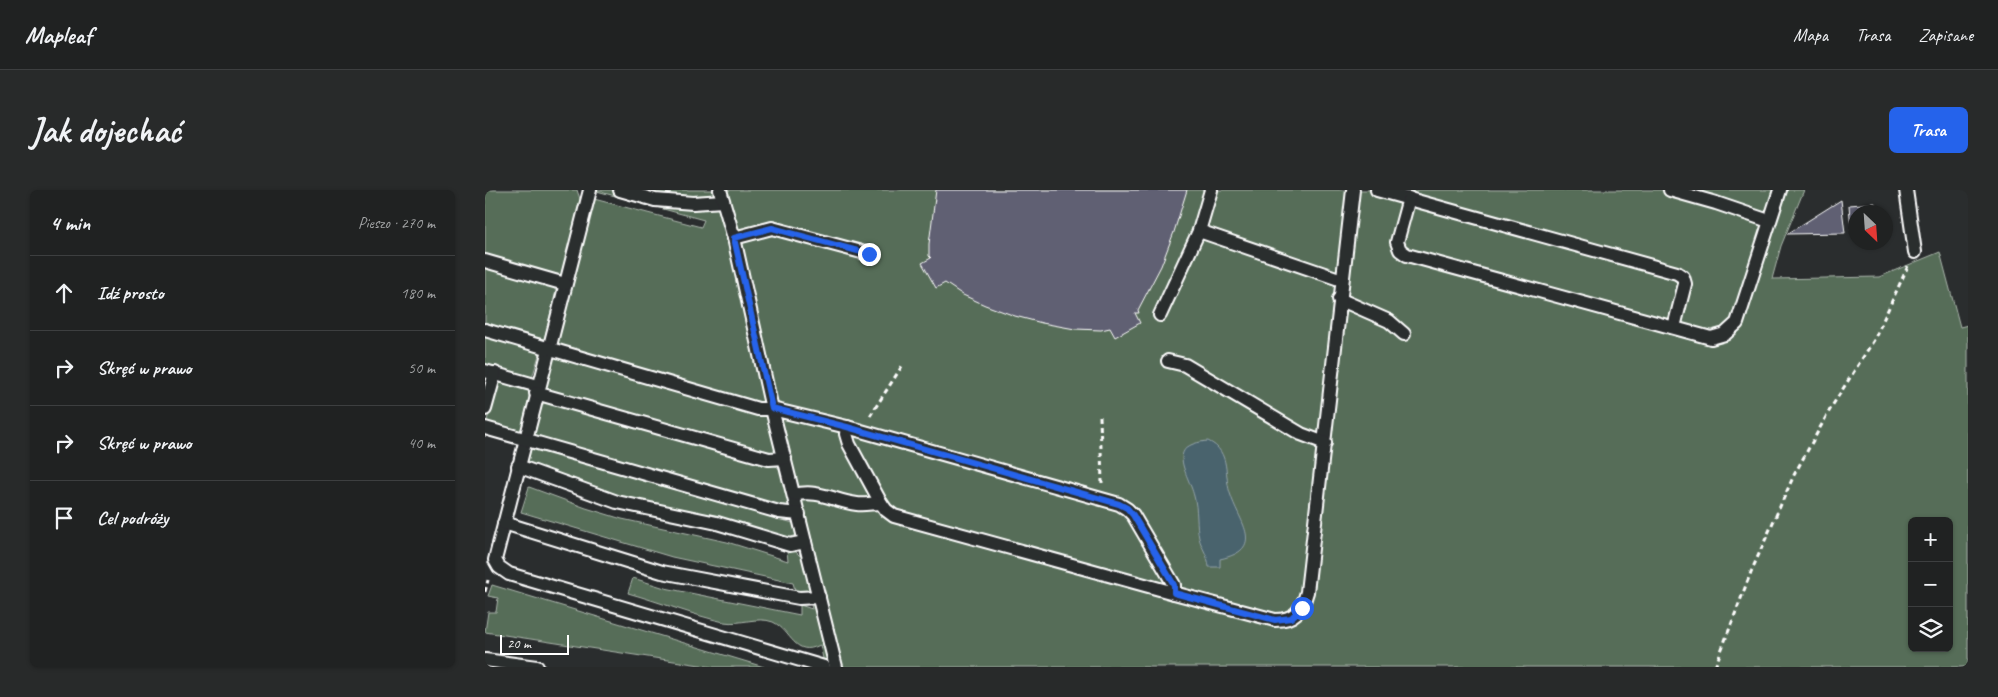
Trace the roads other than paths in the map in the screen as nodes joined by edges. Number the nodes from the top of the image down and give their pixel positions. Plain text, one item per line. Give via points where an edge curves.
1 (590, 190) edge
2 (620, 190) edge
3 (1211, 190) edge
4 (1353, 190) edge
5 (1377, 190) edge
6 (1670, 190) edge
7 (1780, 190) edge
8 (1905, 190) edge
9 (721, 196) edge
10 (1717, 196) edge
11 (1409, 198) junction
12 (1769, 221) junction
13 (1199, 231) junction
14 (734, 238) junction
15 (1915, 252) road end
16 (869, 254) dead end
17 (485, 261) edge
18 (1342, 280) junction
19 (565, 284) junction
20 (1339, 299) junction
21 (1160, 315) dead end
22 (1674, 327) junction
23 (485, 330) edge
24 (1404, 334) dead end
25 (548, 348) junction
26 (1168, 361) dead end
27 (490, 372) edge
28 (537, 389) junction
29 (772, 408) junction
30 (485, 409) edge
31 (847, 427) junction
32 (485, 428) edge
33 (525, 440) junction
34 (1325, 443) junction
35 (785, 458) junction
36 (518, 466) junction
37 (794, 495) junction
38 (881, 503) junction
39 (799, 514) junction
40 (504, 523) junction
41 (805, 542) junction
42 (490, 560) edge
43 (1174, 593) junction
44 (819, 597) junction
45 (485, 660) edge
46 (537, 667) edge
47 (824, 667) edge
48 (836, 667) edge

1 - 19 lane
2 - 9 lane via 655,200 693,203
3 - 13 lane
4 - 18 lane
5 - 11 lane
6 - 10 lane
7 - 12 lane
8 - 15 lane
9 - 14 lane
10 - 12 lane
11 - 22 lane via 1677,273 1685,284
11 - 22 lane via 1397,242 1407,255
12 - 22 lane via 1737,323 1725,334 1711,338
13 - 18 lane
13 - 21 lane
14 - 16 lane via 772,228
14 - 29 lane
17 - 19 lane
18 - 20 lane
19 - 25 lane
20 - 24 lane via 1389,321
20 - 34 lane
23 - 25 lane
25 - 28 lane
25 - 29 lane via 758,408
26 - 34 lane via 1185,365 1301,434
27 - 28 lane
27 - 30 lane
28 - 33 lane
28 - 35 lane via 769,459
29 - 31 lane
29 - 35 lane
31 - 38 lane via 849,444
31 - 43 lane via 1127,508 1174,585
32 - 33 lane
33 - 36 lane
33 - 39 lane via 779,512
34 - 43 lane via 1307,592 1297,613 1291,618 1275,620
35 - 37 lane
36 - 40 lane
36 - 41 lane via 617,502 717,523 790,545
37 - 38 lane via 819,493 859,505
37 - 39 lane
38 - 43 lane via 894,516
39 - 41 lane
40 - 42 lane
40 - 44 lane via 662,572 799,598
41 - 44 lane
42 - 47 lane via 509,574
44 - 48 lane
45 - 46 lane

